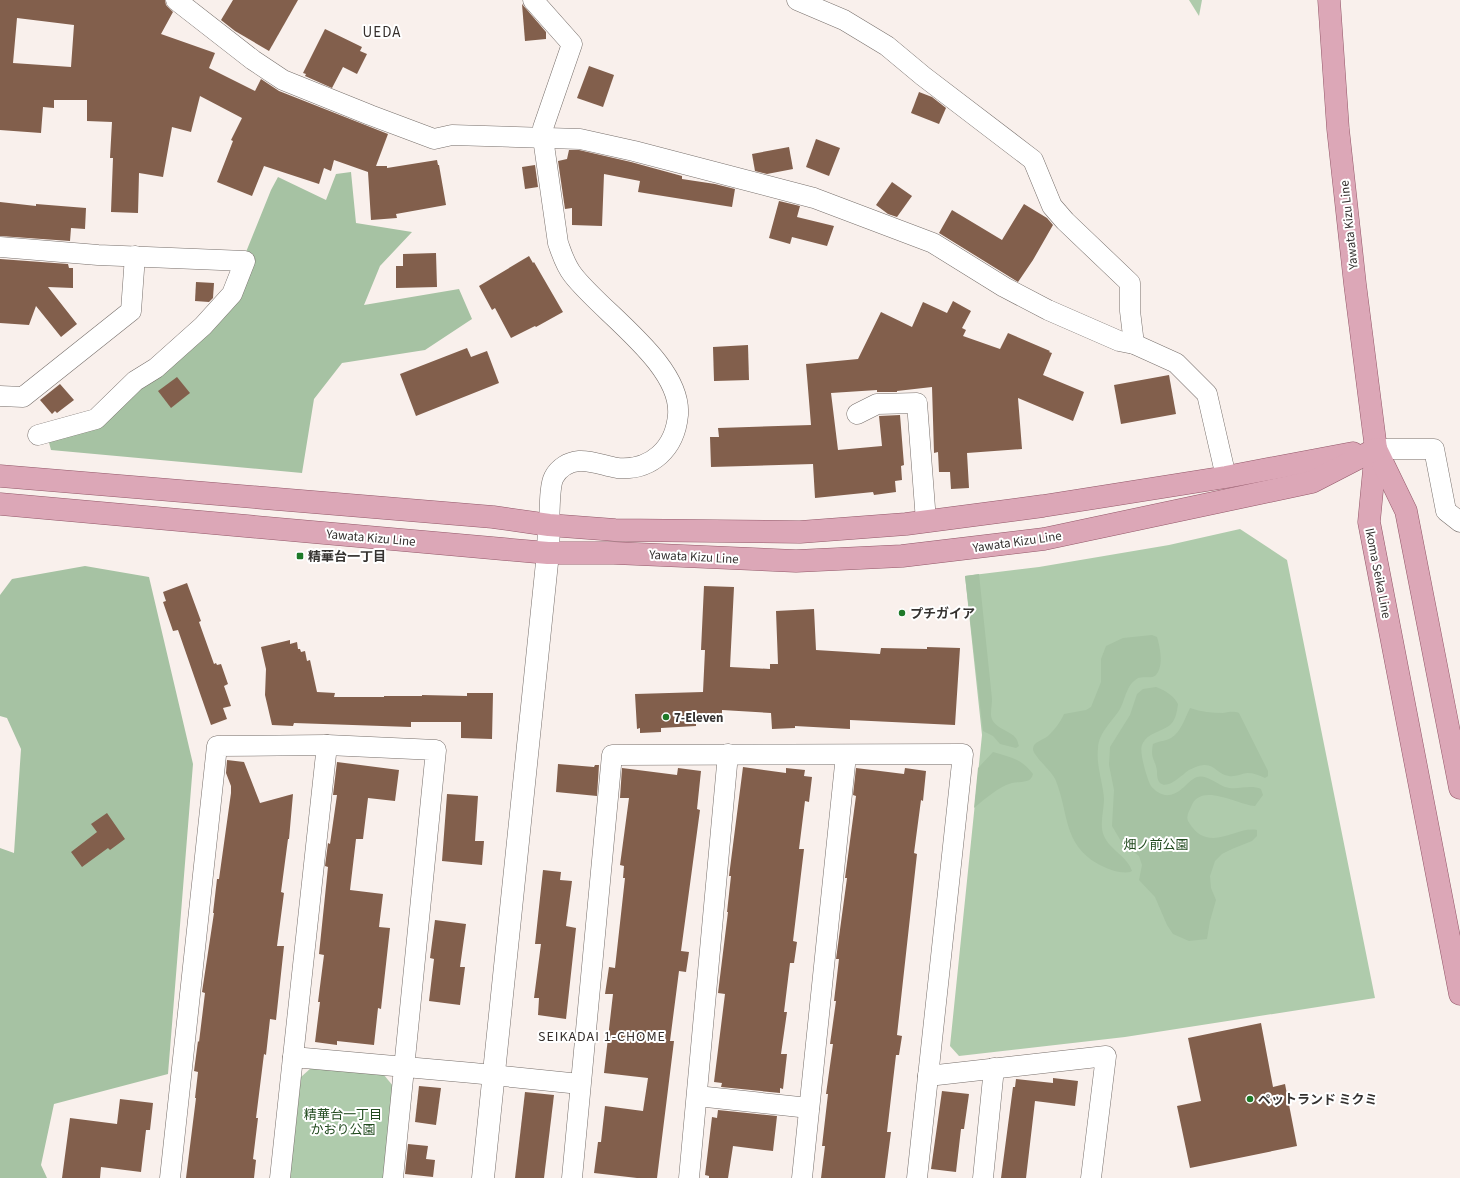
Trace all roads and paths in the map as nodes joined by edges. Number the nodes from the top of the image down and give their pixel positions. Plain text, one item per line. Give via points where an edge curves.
1 (176, 0) edge
2 (532, 0) edge
3 (796, 0) edge
4 (1329, 0) edge
5 (543, 138) junction
6 (0, 247) edge
7 (135, 256) junction
8 (1134, 344) junction
9 (0, 396) edge
10 (856, 414) dead end
11 (38, 435) dead end
12 (1376, 449) junction
13 (0, 476) edge
14 (1226, 477) junction
15 (0, 504) edge
16 (926, 522) junction
17 (1460, 522) edge
18 (549, 525) junction
19 (548, 552) junction
20 (327, 745) junction
21 (728, 754) junction
22 (846, 755) junction
23 (1460, 788) edge
24 (1460, 994) edge
25 (293, 1057) junction
26 (403, 1068) junction
27 (994, 1068) junction
28 (494, 1075) junction
29 (928, 1076) junction
30 (580, 1084) junction
31 (697, 1096) junction
32 (809, 1108) junction
33 (170, 1178) edge
34 (280, 1178) edge
35 (393, 1178) edge
36 (483, 1178) edge
37 (572, 1178) edge
38 (690, 1178) edge
39 (802, 1178) edge
40 (917, 1178) edge
41 (982, 1178) edge
42 (1091, 1178) edge

1 - 5 street via 253,60 284,80 370,115 434,139 452,135
2 - 5 street via 572,44 543,128
3 - 8 street via 844,20 887,46 1033,160 1052,206 1130,283
4 - 12 main road, Yawata Kizu Line via 1339,136
5 - 8 street via 580,140 634,151 814,198 933,243 1004,287 1048,310
5 - 18 street via 558,242 567,266 573,276 655,358 674,389 678,412 677,425 667,448 642,466 617,468 581,461 572,462 559,470 552,482
6 - 7 street
7 - 9 street via 130,311 23,397
7 - 11 street via 245,260 232,294 203,326 156,368 130,386 96,419
8 - 14 street via 1176,363 1207,394
10 - 16 street via 877,404 917,403
12 - 14 main road, Yawata Kizu Line
12 - 17 street via 1434,449 1446,511
12 - 19 main road, Yawata Kizu Line via 1312,482 1036,540 902,556 796,561
12 - 23 main road via 1406,511
12 - 24 main road, Ikoma Seika Line via 1369,522
13 - 18 main road, Yawata Kizu Line via 493,517
14 - 16 main road, Yawata Kizu Line
15 - 19 main road, Yawata Kizu Line
16 - 18 main road, Yawata Kizu Line via 800,532 615,530
18 - 19 street
19 - 28 street
20 - 25 street
20 - 26 street via 436,750
20 - 33 street via 217,746
21 - 22 street
21 - 30 street via 612,755
21 - 31 street
22 - 29 street via 963,754
22 - 32 street
25 - 26 street
25 - 34 street
26 - 28 street
26 - 35 street
27 - 29 street
27 - 41 street
27 - 42 street via 1106,1056
28 - 30 street
28 - 36 street
29 - 40 street
30 - 37 street
31 - 32 street
31 - 38 street
32 - 39 street

